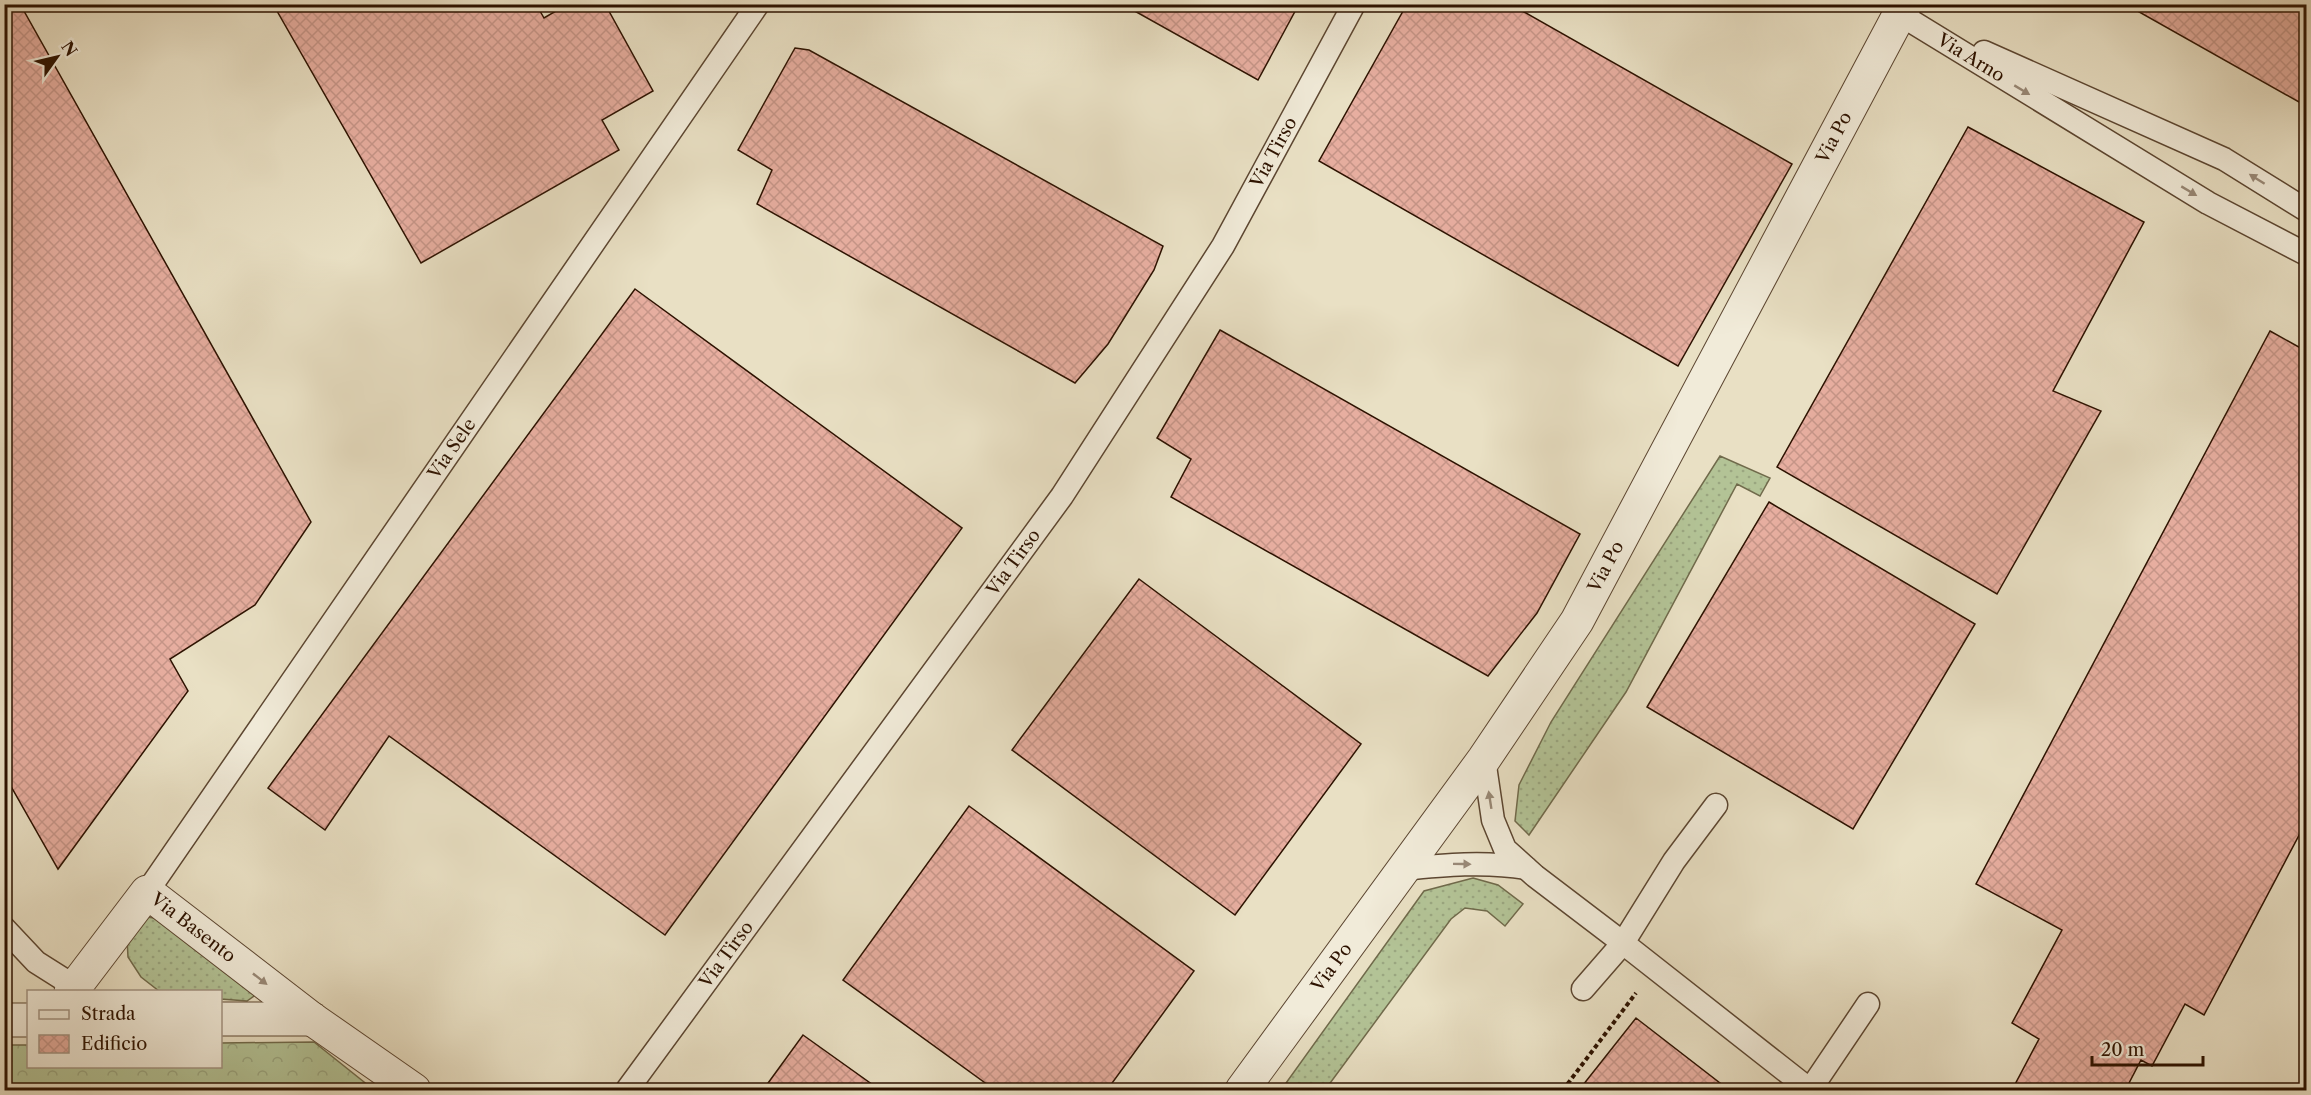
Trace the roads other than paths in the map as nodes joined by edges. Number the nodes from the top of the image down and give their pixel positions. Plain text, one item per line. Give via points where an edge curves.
1 (758, 4) edge
2 (1354, 4) edge
3 (1903, 10) edge
4 (2307, 210) edge
5 (2307, 254) edge
6 (1484, 759) junction
7 (1716, 805) dead end
8 (1526, 868) junction
9 (1403, 869) junction
10 (147, 891) junction
11 (4, 928) edge
12 (1623, 943) junction
13 (72, 989) edge
14 (1583, 989) dead end
15 (1868, 1004) dead end
16 (222, 1019) edge
17 (312, 1019) junction
18 (4, 1020) edge
19 (27, 1020) edge
20 (414, 1090) edge
21 (627, 1090) edge
22 (1242, 1090) edge

1 - 10 lane, Via Sele
2 - 21 lane, Via Tirso via 1223,246 1062,496
4 -> 3 lane, Via Arno via 2224,159
3 -> 5 lane, Via Arno via 2208,203
3 - 6 street, Via Po via 1576,621
8 -> 6 lane via 1505,849 1493,820
6 - 9 street, Via Po
7 - 12 lane via 1674,861
9 -> 8 lane via 1449,864
8 - 12 lane
9 - 22 street, Via Po
10 - 13 street, Via Basento
10 -> 17 street, Via Basento
11 - 13 lane via 36,962
12 - 14 lane
12 - 15 lane via 1810,1090
16 - 17 street
17 - 20 street, Via Basento
18 - 19 street

